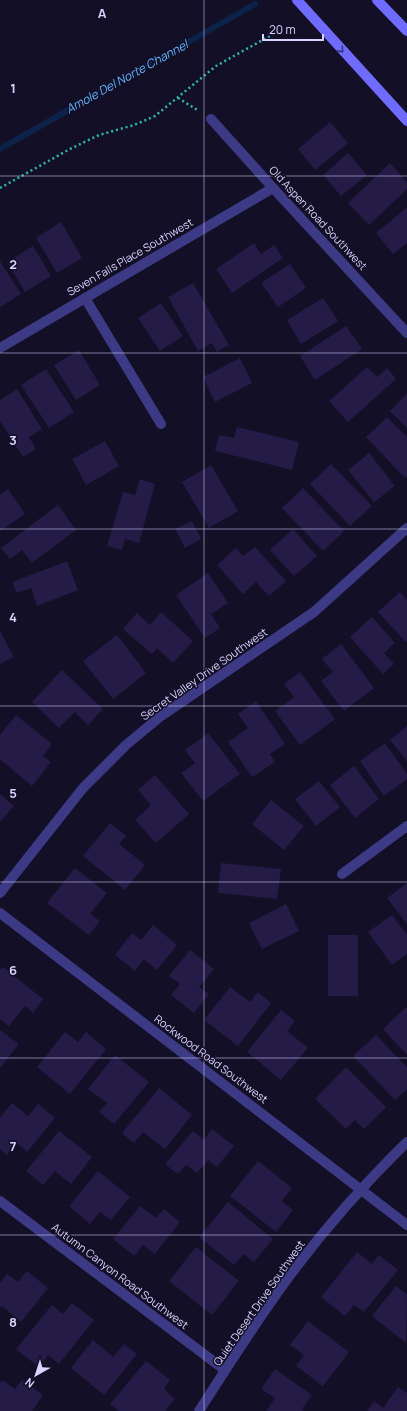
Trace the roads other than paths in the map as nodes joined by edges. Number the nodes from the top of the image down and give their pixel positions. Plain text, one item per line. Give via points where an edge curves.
1 (297, 0) edge
2 (377, 0) edge
3 (407, 31) edge
4 (211, 119) road end
5 (407, 121) edge
6 (272, 188) junction
7 (85, 298) junction
8 (407, 333) edge
9 (0, 348) edge
10 (161, 424) dead end
11 (407, 528) edge
12 (407, 826) edge
13 (342, 874) dead end
14 (0, 893) edge
15 (0, 913) edge
16 (407, 1142) edge
17 (361, 1189) junction
18 (0, 1201) edge
19 (407, 1225) edge
20 (225, 1370) junction
21 (199, 1411) edge

1 -> 5 main road
2 - 3 main road
4 - 6 street, Old Aspen Road Southwest
6 - 7 street, Seven Falls Place Southwest
6 - 8 street, Old Aspen Road Southwest
7 - 9 street, Seven Falls Place Southwest
7 - 10 street
11 - 14 street, Secret Valley Drive Southwest via 314,612 161,716 126,745 83,788
12 - 13 street
15 - 17 street, Rockwood Road Southwest
16 - 17 street, Quiet Desert Drive Southwest
17 - 19 street, Rockwood Road Southwest
17 - 20 street, Quiet Desert Drive Southwest via 290,1275
18 - 20 street, Autumn Canyon Road Southwest
20 - 21 street, Quiet Desert Drive Southwest

